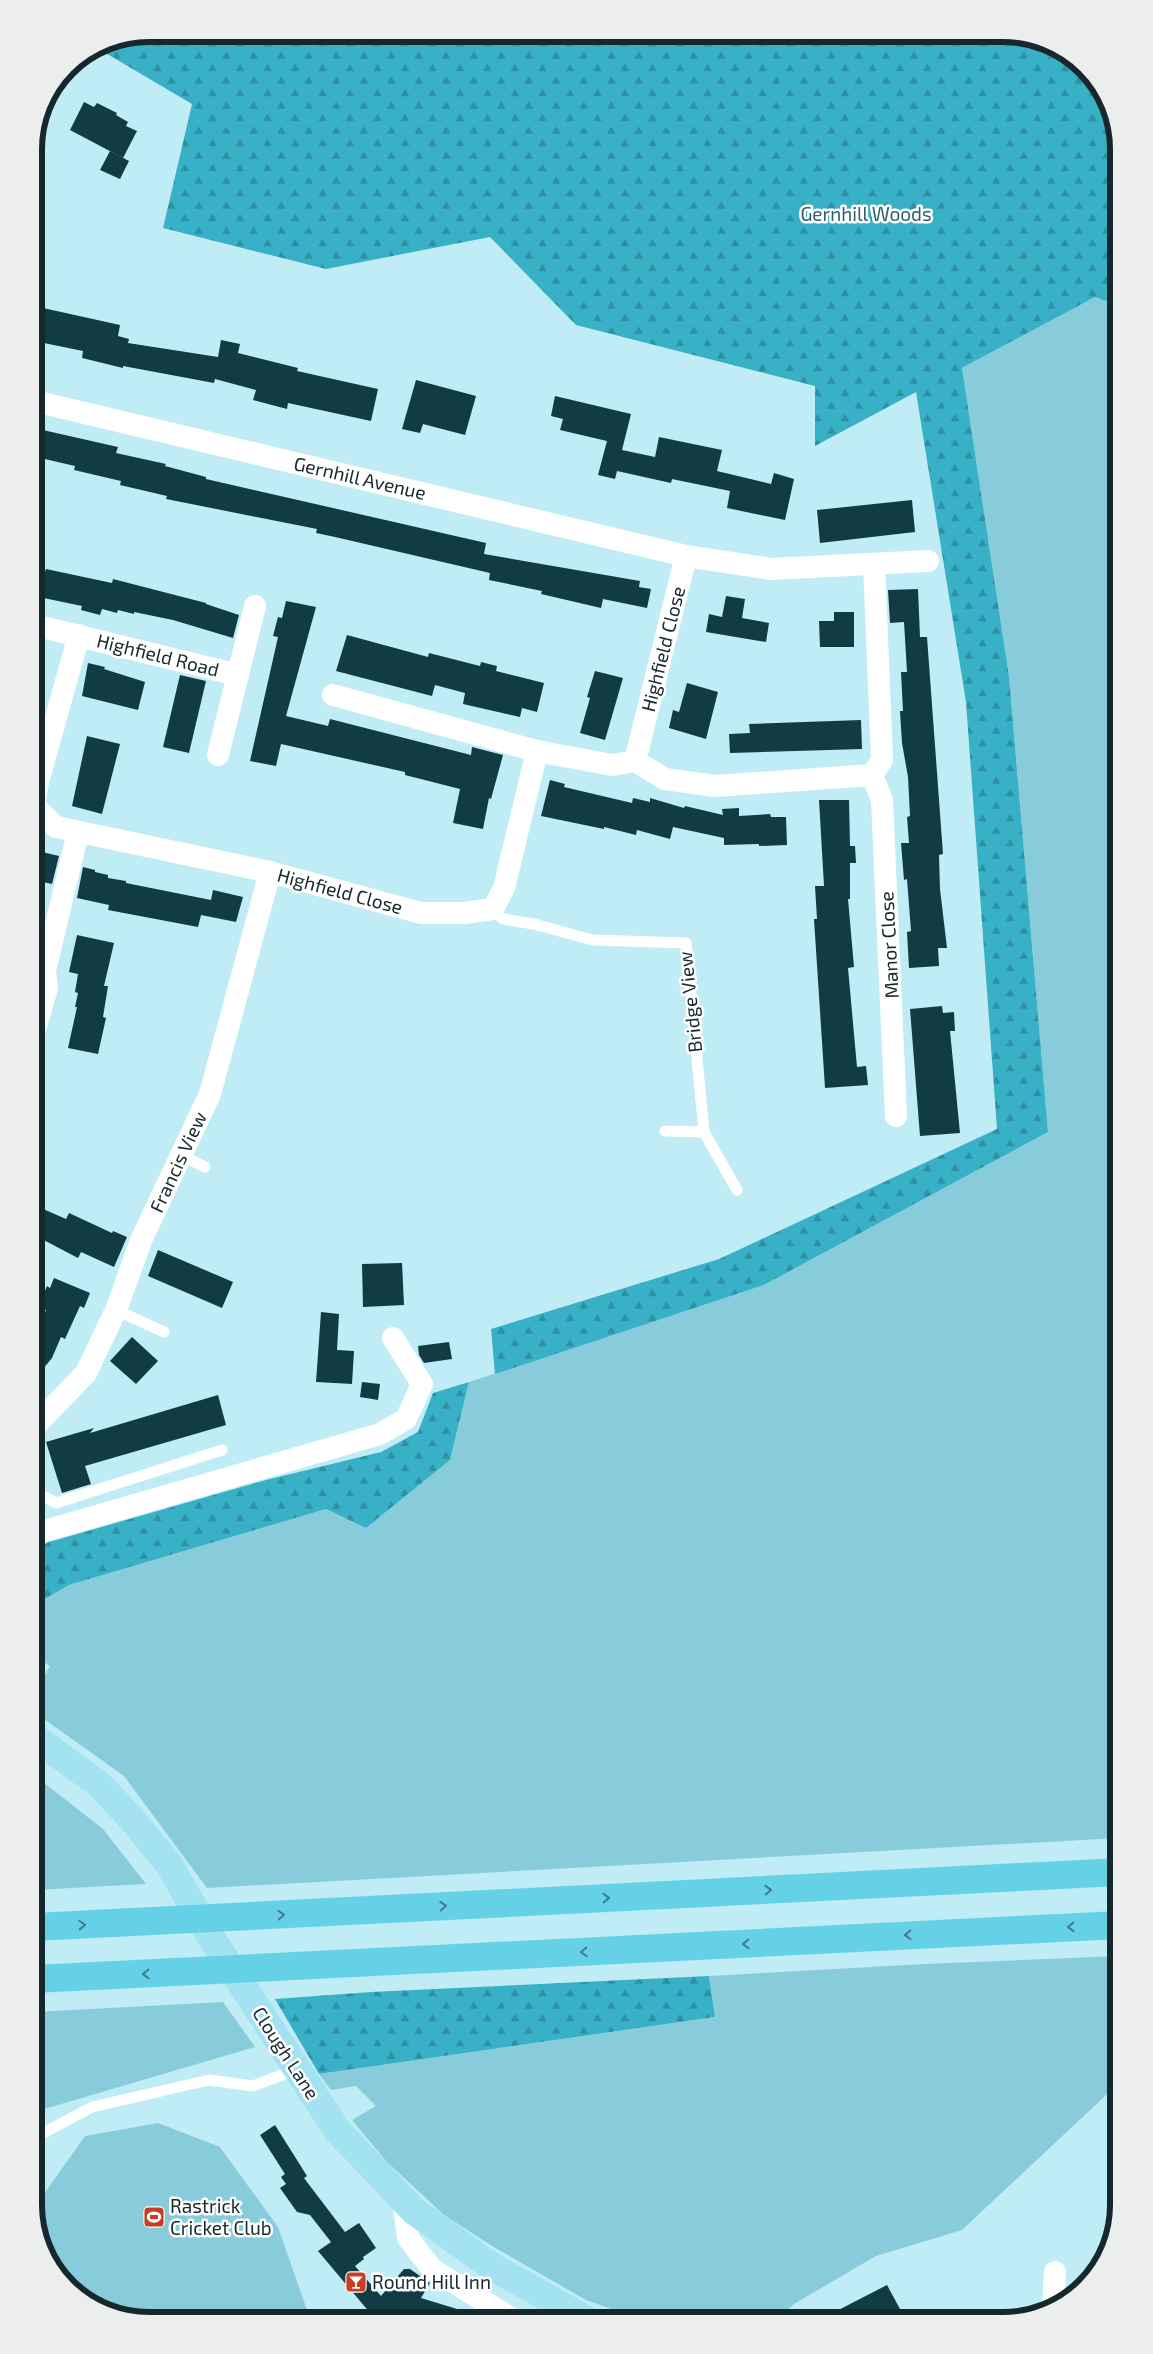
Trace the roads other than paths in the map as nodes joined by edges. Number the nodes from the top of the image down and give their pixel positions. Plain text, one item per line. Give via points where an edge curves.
1 (43, 403) edge
2 (686, 556) junction
3 (928, 561) dead end
4 (874, 564) junction
5 (255, 606) dead end
6 (43, 628) edge
7 (79, 635) junction
8 (238, 675) junction
9 (333, 694) dead end
10 (537, 751) junction
11 (218, 755) dead end
12 (635, 761) junction
13 (43, 765) edge
14 (872, 775) junction
15 (43, 814) edge
16 (78, 832) junction
17 (270, 872) junction
18 (493, 909) junction
19 (43, 1003) edge
20 (896, 1116) dead end
21 (665, 1131) dead end
22 (704, 1132) junction
23 (181, 1155) junction
24 (205, 1167) dead end
25 (736, 1190) dead end
26 (116, 1310) junction
27 (164, 1332) dead end
28 (393, 1338) dead end
29 (42, 1418) edge
30 (222, 1450) dead end
31 (42, 1496) edge
32 (42, 1532) edge
33 (42, 1743) edge
34 (1110, 1872) edge
35 (1110, 1925) edge
36 (42, 1927) edge
37 (42, 1979) edge
38 (296, 2069) junction
39 (42, 2134) edge
40 (403, 2199) junction
41 (1055, 2272) dead end
42 (1058, 2297) edge
43 (500, 2311) edge
44 (573, 2311) edge

1 - 2 street, Gernhill Avenue
2 - 4 street, Gernhill Avenue via 772,569
2 - 12 street, Highfield Close
3 - 4 street, Gernhill Avenue
4 - 14 street via 882,760
5 - 8 street
6 - 7 street, Highfield Road
7 - 8 street, Highfield Road
7 - 13 street, Highfield Road
8 - 11 street
9 - 10 street
10 - 12 street via 612,765
10 - 18 street via 504,888
12 - 14 street via 665,779 715,786
14 - 20 street, Manor Close via 882,800
15 - 16 street, Highfield Close via 56,827
16 - 17 street, Highfield Close
16 - 19 street via 45,971 47,988
17 - 18 street, Highfield Close via 421,913
17 - 23 street, Francis View via 210,1094
18 - 22 lane, Bridge View via 503,918 592,940 686,943
21 - 22 lane
22 - 25 lane, Bridge View
23 - 24 lane
23 - 26 street, Francis View via 142,1238
26 - 27 lane
26 - 29 street, Francis View via 86,1373
28 - 32 street via 422,1384 406,1419 380,1434
30 - 31 lane via 56,1503
33 - 38 main road, Clough Lane via 100,1785 138,1825 170,1866 210,1936
36 -> 34 highway
35 -> 37 highway
38 - 39 lane via 253,2086 209,2080 92,2107
38 - 40 main road, Clough Lane via 337,2130
40 - 43 street via 408,2238 432,2269
40 - 44 main road, Clough Lane via 414,2211 491,2266
41 - 42 street

